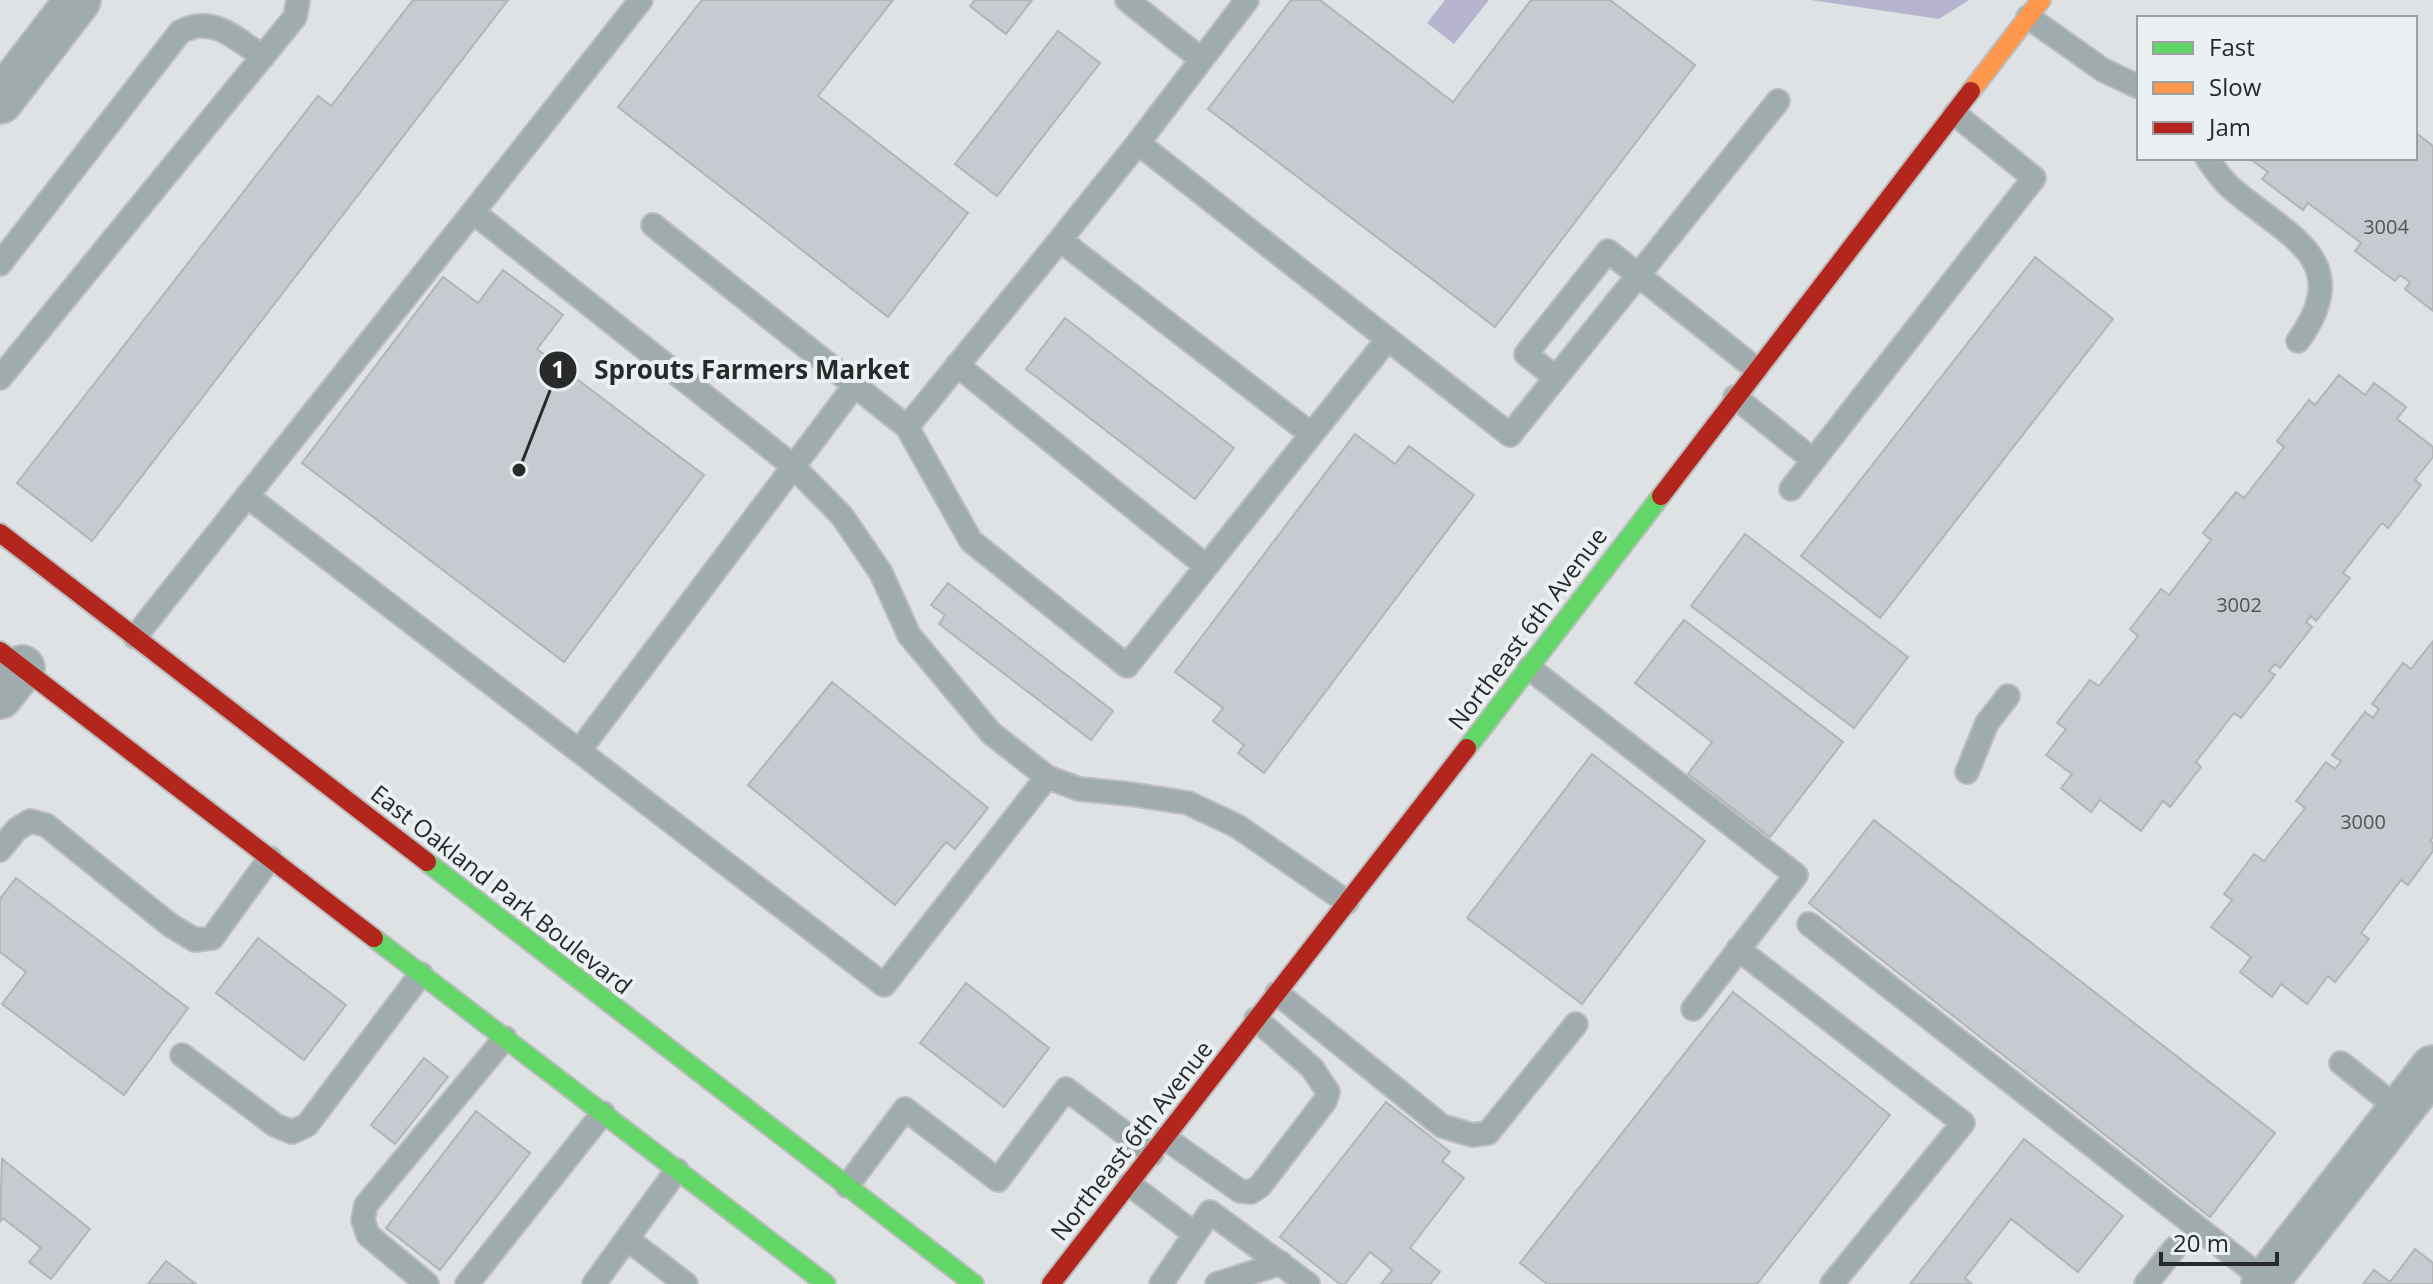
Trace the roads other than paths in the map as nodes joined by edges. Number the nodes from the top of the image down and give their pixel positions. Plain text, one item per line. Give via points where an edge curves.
1 (78, 0) edge
2 (298, 0) edge
3 (641, 0) edge
4 (1127, 0) edge
5 (1247, 0) edge
6 (2035, 9) edge
7 (263, 57) junction
8 (1201, 59) junction
9 (2137, 86) edge
10 (0, 101) edge
11 (1778, 101) dead end
12 (1955, 114) junction
13 (1138, 143) junction
14 (2208, 160) edge
15 (473, 212) junction
16 (653, 225) dead end
17 (1060, 240) junction
18 (0, 264) edge
19 (1639, 276) junction
20 (1387, 340) junction
21 (2298, 341) dead end
22 (957, 365) junction
23 (1756, 369) junction
24 (0, 378) edge
25 (1556, 378) junction
26 (855, 385) junction
27 (1735, 397) junction
28 (907, 427) junction
29 (1311, 434) junction
30 (1813, 460) junction
31 (793, 466) junction
32 (1791, 489) dead end
33 (247, 496) junction
34 (0, 533) edge
35 (1206, 566) junction
36 (135, 637) junction
37 (1529, 668) junction
38 (7, 672) edge
39 (2008, 696) dead end
40 (579, 751) junction
41 (1967, 772) dead end
42 (1047, 777) junction
43 (0, 850) edge
44 (270, 858) junction
45 (1347, 902) junction
46 (1809, 924) dead end
47 (1738, 949) junction
48 (421, 974) junction
49 (1277, 993) junction
50 (1693, 1009) dead end
51 (1256, 1019) junction
52 (1576, 1024) dead end
53 (505, 1038) junction
54 (182, 1055) dead end
55 (2341, 1063) dead end
56 (2433, 1068) edge
57 (2400, 1110) junction
58 (603, 1113) junction
59 (1158, 1146) junction
60 (677, 1170) junction
61 (1129, 1184) junction
62 (847, 1186) junction
63 (1195, 1234) junction
64 (627, 1239) junction
65 (2175, 1248) dead end
66 (1281, 1263) junction
67 (2265, 1282) edge
68 (427, 1284) edge
69 (467, 1284) edge
70 (594, 1284) edge
71 (686, 1284) edge
72 (826, 1284) edge
73 (974, 1284) edge
74 (1051, 1284) edge
75 (1161, 1284) edge
76 (1217, 1284) edge
77 (1308, 1284) edge
78 (1832, 1284) edge
79 (2146, 1284) edge

1 - 10 street
2 - 7 lane via 295,17
3 - 15 lane
4 - 8 lane
5 - 8 lane
6 - 9 lane via 2103,70
6 - 12 main road, Northeast 6th Avenue
7 - 18 lane via 216,26 195,24 180,32
7 - 24 lane
8 - 13 lane
11 - 19 lane
12 - 23 main road, Northeast 6th Avenue
12 - 30 lane via 2034,178
13 - 17 lane
13 - 20 lane
14 - 21 lane via 2227,186 2308,250 2318,268 2318,310
15 - 31 lane
15 - 33 lane
16 - 26 lane
17 - 22 lane
17 - 29 lane
19 - 23 lane
19 - 25 lane
19 - 25 lane via 1608,251 1598,262 1526,354
20 - 25 lane via 1510,435
20 - 29 lane
22 - 28 lane
22 - 35 lane
23 - 27 main road, Northeast 6th Avenue
26 - 28 lane
26 - 31 lane
27 - 30 lane
27 - 37 main road, Northeast 6th Avenue
28 - 35 lane via 971,541 1127,666
29 - 35 lane
30 - 32 lane
31 - 40 lane
31 - 42 lane via 842,516 867,551 909,635 991,733
33 - 36 lane
33 - 40 lane
34 - 36 main road, East Oakland Park Boulevard
36 - 62 main road, East Oakland Park Boulevard
37 - 45 main road, Northeast 6th Avenue
37 - 47 lane via 1796,875
38 - 44 main road
39 - 41 lane via 1987,723
40 - 42 lane via 884,985
42 - 45 lane via 1079,789 1188,803 1237,826
43 - 44 lane via 30,821 46,825 195,940 212,938
44 - 48 main road
45 - 49 main road, Northeast 6th Avenue
46 - 67 lane
47 - 50 lane
47 - 78 lane via 1963,1123
48 - 53 main road
48 - 54 lane via 307,1125 292,1132 275,1125
49 - 51 main road, Northeast 6th Avenue
49 - 52 lane via 1442,1126 1472,1135 1488,1133
51 - 59 main road, Northeast 6th Avenue
51 - 59 lane via 1312,1068 1328,1092 1260,1186 1240,1191
53 - 58 main road
53 - 68 lane via 366,1205 368,1235
55 - 57 lane
56 - 57 street
57 - 67 street
58 - 60 main road
58 - 69 lane
59 - 61 main road, Northeast 6th Avenue
59 - 62 lane via 1066,1089 998,1180 905,1109
60 - 64 lane
60 - 72 main road
61 - 63 lane
61 - 74 main road, Northeast 6th Avenue
62 - 73 main road, East Oakland Park Boulevard
63 - 66 lane via 1210,1212
63 - 75 lane
64 - 70 lane
64 - 71 lane
65 - 79 lane
66 - 76 lane
66 - 77 lane

